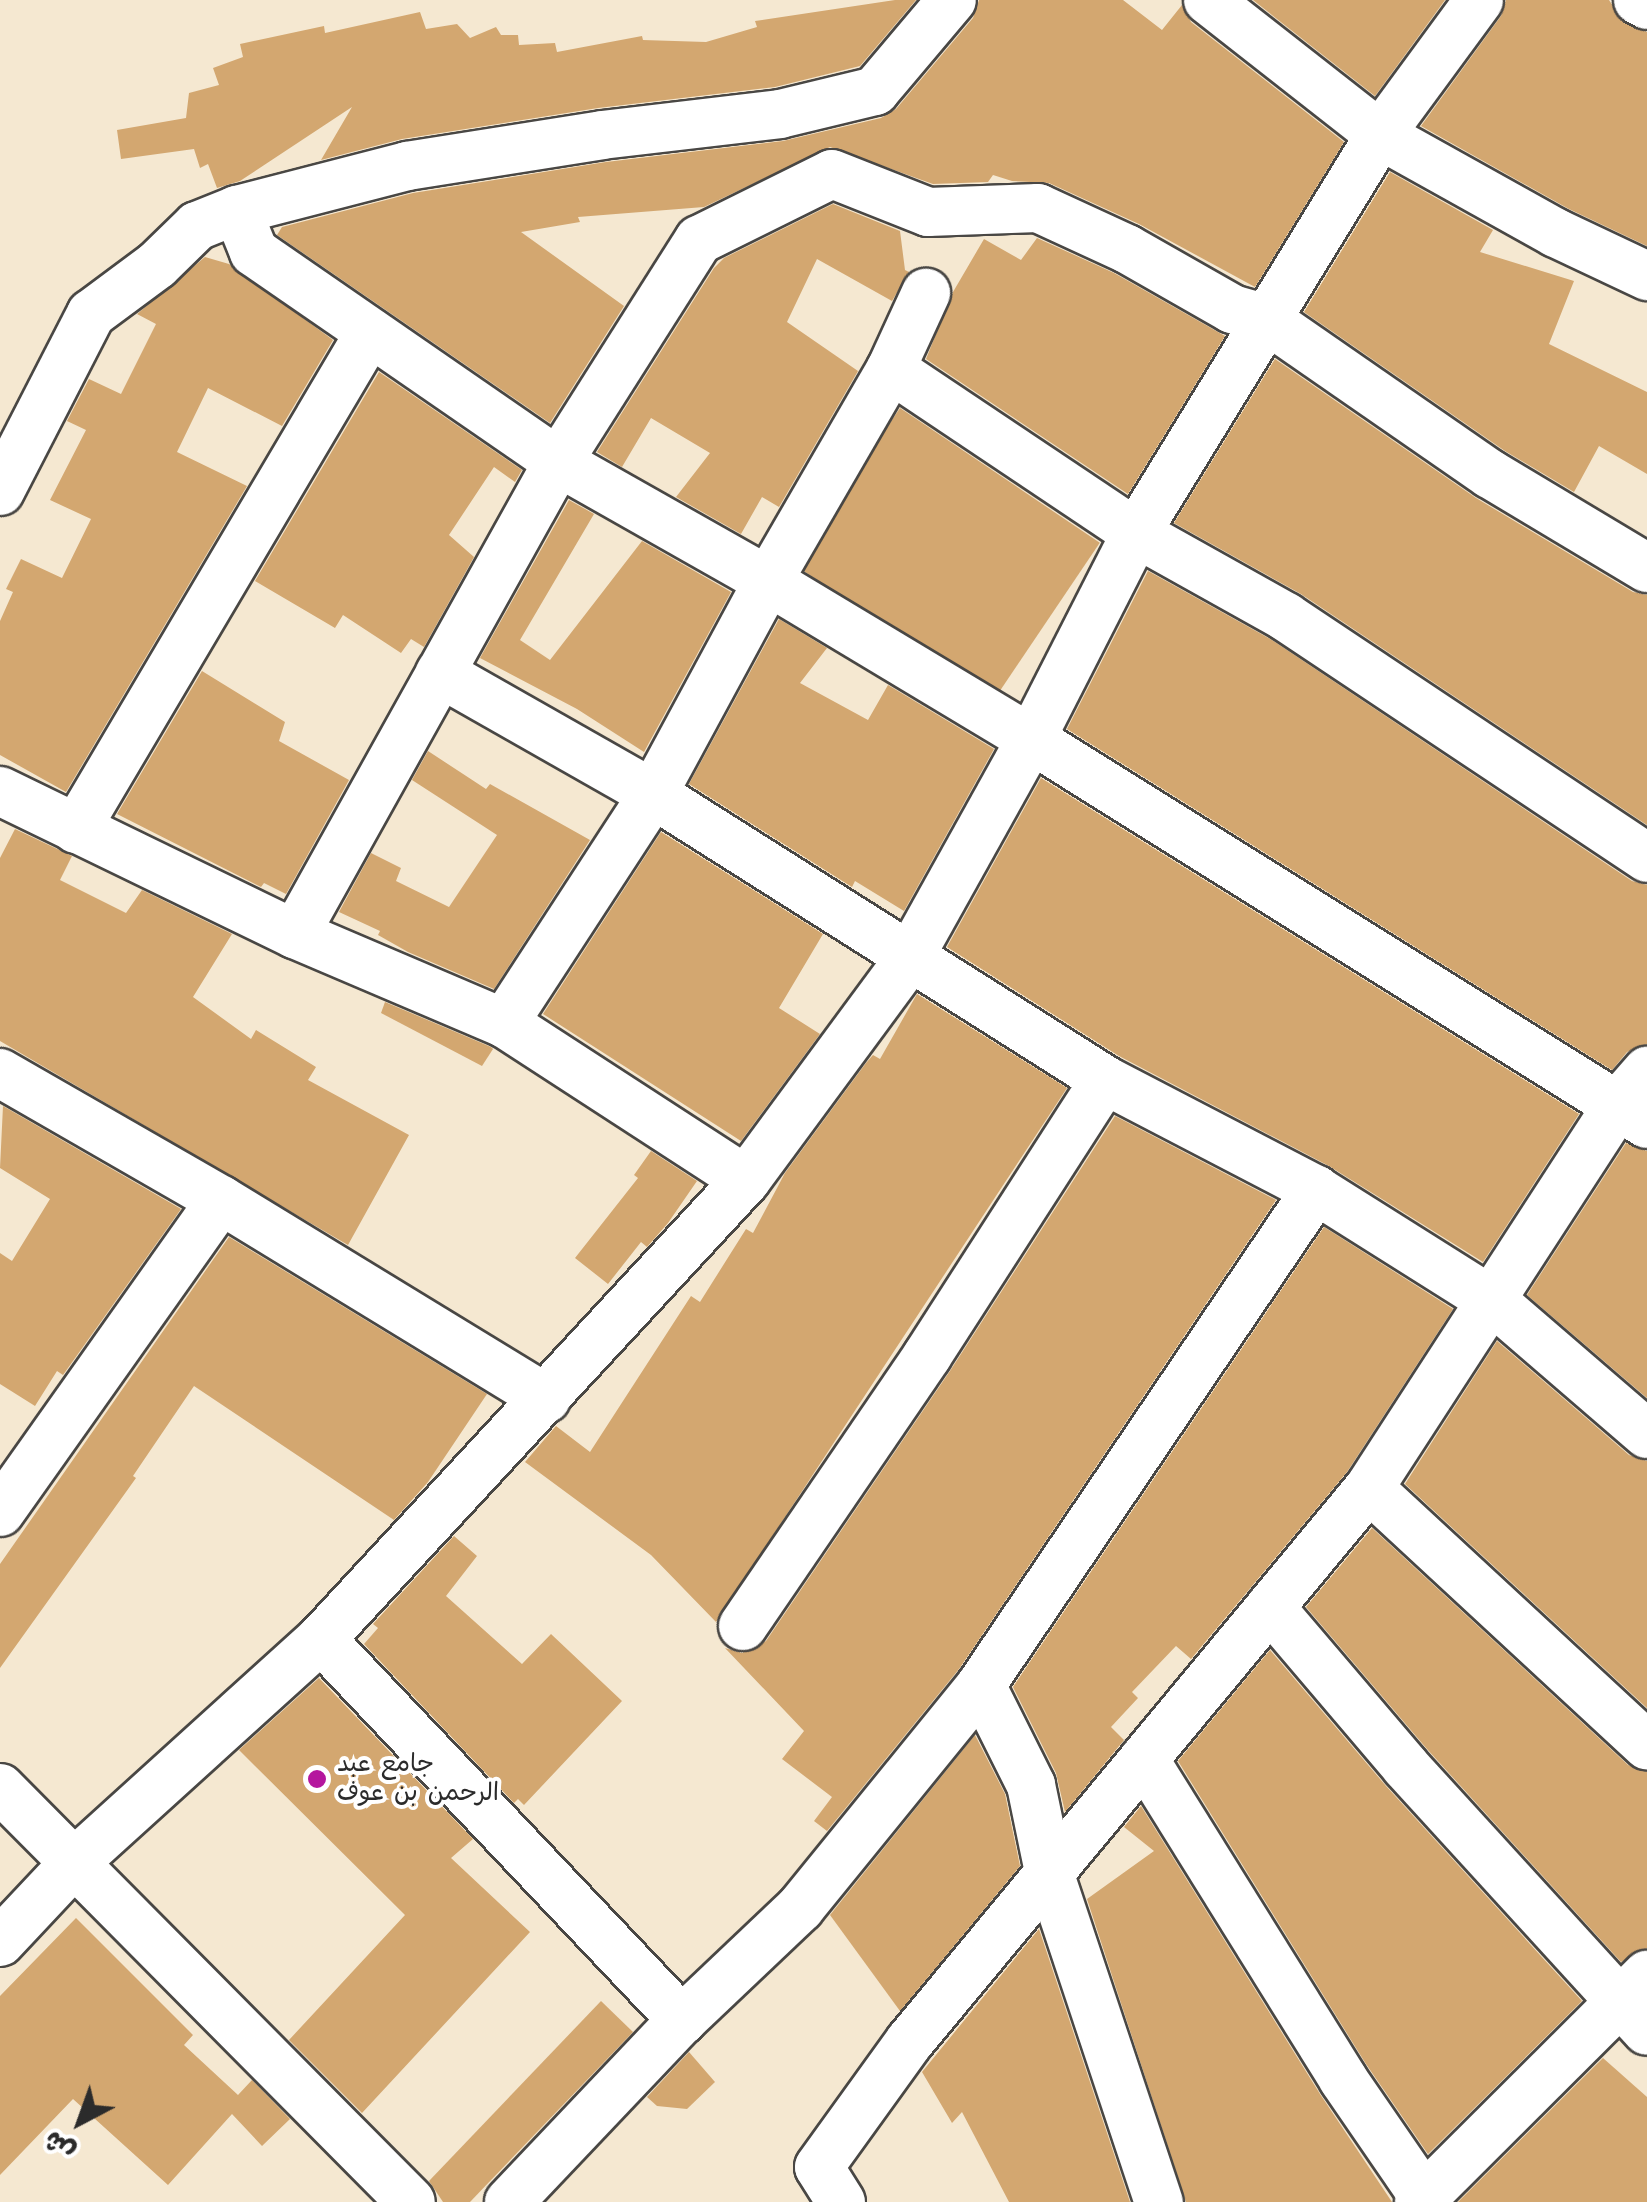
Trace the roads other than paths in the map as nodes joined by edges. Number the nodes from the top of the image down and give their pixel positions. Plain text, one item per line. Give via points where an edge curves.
1 (952, 0) edge
2 (1208, 0) edge
3 (1480, 0) edge
4 (1638, 0) edge
5 (1647, 5) edge
6 (1380, 135) junction
7 (237, 210) junction
8 (1647, 276) edge
9 (926, 294) dead end
10 (1266, 319) junction
11 (370, 332) junction
12 (891, 369) junction
13 (558, 462) junction
14 (0, 491) edge
15 (1136, 532) junction
16 (1647, 568) edge
17 (768, 581) junction
18 (440, 673) junction
19 (1031, 739) junction
20 (0, 791) edge
21 (652, 794) junction
22 (76, 828) junction
23 (1647, 858) edge
24 (295, 934) junction
25 (908, 960) junction
26 (504, 1022) junction
27 (0, 1073) edge
28 (1106, 1080) junction
29 (1638, 1099) edge
30 (746, 1180) junction
31 (1316, 1190) junction
32 (221, 1200) junction
33 (1494, 1302) junction
34 (546, 1398) junction
35 (1647, 1434) edge
36 (1369, 1488) junction
37 (0, 1512) edge
38 (1270, 1607) junction
39 (743, 1626) dead end
40 (320, 1639) junction
41 (981, 1685) junction
42 (1647, 1744) edge
43 (1144, 1758) junction
44 (0, 1788) edge
45 (76, 1861) junction
46 (1049, 1872) junction
47 (0, 1942) edge
48 (1638, 2004) edge
49 (682, 2020) junction
50 (1421, 2199) edge
51 (410, 2202) edge
52 (509, 2202) edge
53 (841, 2202) edge
54 (1160, 2202) edge

1 - 7 street via 875,91 780,114 407,166
2 - 6 street
3 - 6 street
4 - 5 street
6 - 8 street
6 - 10 street
7 - 11 street via 254,252
7 - 14 street via 198,226 91,314
9 - 12 street
10 - 13 street via 1232,309 1038,208 928,212 832,174 698,240
10 - 15 street
10 - 16 street via 1490,474
11 - 13 street
11 - 22 street
12 - 15 street
12 - 17 street
13 - 17 street
13 - 18 street
15 - 19 street
15 - 23 street via 1286,617
17 - 19 street
17 - 21 street
18 - 21 street
18 - 24 street
19 - 25 street
19 - 29 street
20 - 22 street
21 - 25 street
21 - 26 street
22 - 24 street
24 - 26 street
25 - 28 street
25 - 30 street
26 - 30 street
27 - 32 street
28 - 31 street
28 - 39 street
29 - 33 street
30 - 34 street
31 - 33 street
31 - 41 street
32 - 34 street
32 - 37 street
33 - 35 street
33 - 36 street
34 - 40 street
36 - 38 street
36 - 42 street
38 - 43 street
38 - 48 street via 1406,1767
40 - 45 street
40 - 49 street
41 - 46 street via 1031,1785
41 - 49 street via 800,1908
43 - 46 street
43 - 50 street
44 - 45 street
45 - 47 street
45 - 51 street
46 - 53 street via 910,2041 819,2167
46 - 54 street
48 - 50 street
49 - 52 street

